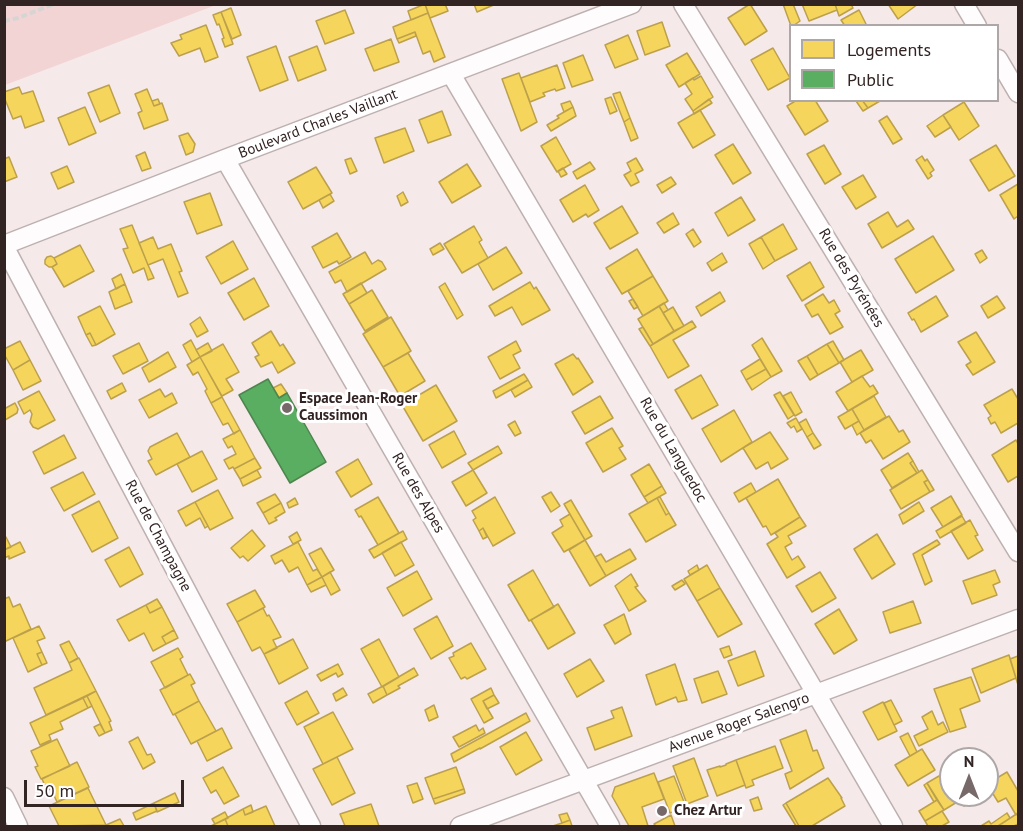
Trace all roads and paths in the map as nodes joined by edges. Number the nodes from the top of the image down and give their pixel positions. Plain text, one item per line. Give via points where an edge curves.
1 (54, 4) edge
2 (632, 4) edge
3 (684, 4) edge
4 (964, 4) edge
5 (4, 21) edge
6 (976, 24) edge
7 (999, 61) edge
8 (451, 74) junction
9 (1018, 93) edge
10 (225, 159) junction
11 (4, 246) edge
12 (1018, 552) edge
13 (1018, 619) edge
14 (817, 695) junction
15 (584, 780) junction
16 (4, 797) edge
17 (18, 826) edge
18 (311, 826) edge
19 (460, 826) edge
20 (610, 826) edge
21 (893, 826) edge

1 - 5 path
2 - 8 street, Boulevard Charles Vaillant
3 - 12 street, Rue des Pyrénées
4 - 6 street
7 - 9 street
8 - 10 street, Boulevard Charles Vaillant
8 - 14 street, Rue du Languedoc
10 - 11 street, Boulevard Charles Vaillant
10 - 15 street, Rue des Alpes
11 - 18 street, Rue de Champagne
13 - 14 street, Avenue Roger Salengro
14 - 15 street, Avenue Roger Salengro
14 - 21 street, Rue du Languedoc
15 - 19 street, Avenue Roger Salengro
15 - 20 street, Rue des Alpes
16 - 17 street

